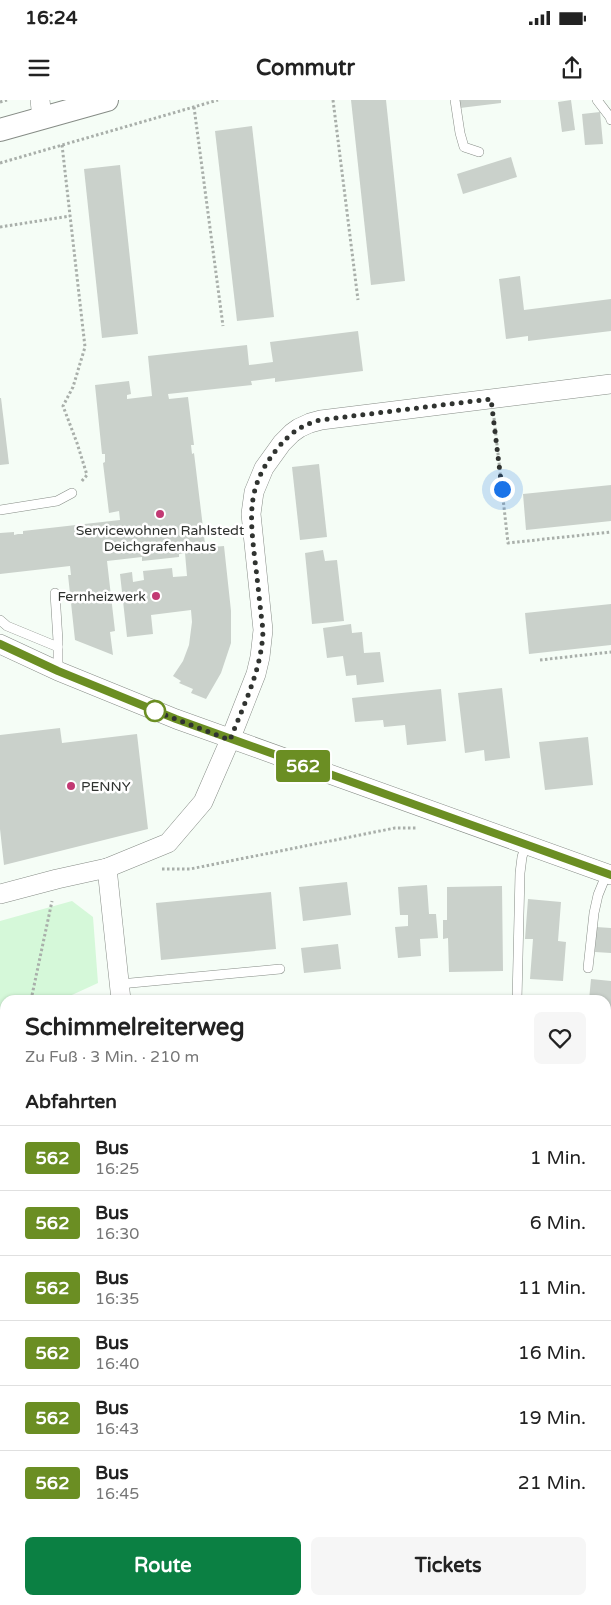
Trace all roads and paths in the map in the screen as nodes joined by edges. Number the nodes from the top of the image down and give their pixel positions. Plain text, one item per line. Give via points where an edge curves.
1 (7, 100) edge
2 (107, 100) edge
3 (218, 100) edge
4 (333, 100) edge
5 (456, 100) edge
6 (597, 100) edge
7 (0, 102) edge
8 (194, 107) junction
9 (41, 109) edge
10 (611, 120) edge
11 (0, 130) edge
12 (62, 145) junction
13 (479, 152) dead end
14 (0, 162) edge
15 (70, 216) junction
16 (0, 227) edge
17 (358, 300) dead end
18 (223, 326) dead end
19 (611, 384) edge
20 (491, 399) junction
21 (72, 493) joint
22 (0, 510) edge
23 (611, 532) edge
24 (55, 593) dead end
25 (0, 620) edge
26 (0, 644) edge
27 (58, 647) junction
28 (611, 652) edge
29 (540, 660) dead end
30 (58, 671) junction
31 (230, 740) junction
32 (424, 828) dead end
33 (526, 844) junction
34 (107, 868) junction
35 (153, 868) dead end
36 (609, 874) edge
37 (57, 878) junction
38 (0, 894) edge
39 (280, 968) dead end
40 (588, 968) dead end
41 (120, 992) edge
42 (32, 995) edge
43 (517, 995) edge

1 - 7 path
2 - 9 street
3 - 8 path
4 - 17 path
5 - 13 lane via 464,147
6 - 10 lane
8 - 12 path
8 - 18 path
9 - 11 street
12 - 14 path
12 - 15 path
15 - 16 path
15 - 21 path via 85,347 73,387 62,406 87,475
19 - 20 street
20 - 23 path via 508,543
20 - 31 street via 310,423 292,433 272,456 258,480 250,514 263,641 256,674
21 - 22 lane via 57,500
24 - 27 lane
25 - 27 lane
26 - 30 street
27 - 30 lane
28 - 29 path
30 - 31 street
31 - 33 street
31 - 34 street via 203,802 168,843
32 - 35 path via 395,828 190,869
33 - 36 street
33 - 43 lane via 520,873
34 - 37 street
34 - 41 street
36 - 40 lane via 598,895
37 - 38 street
37 - 42 path
39 - 41 lane

